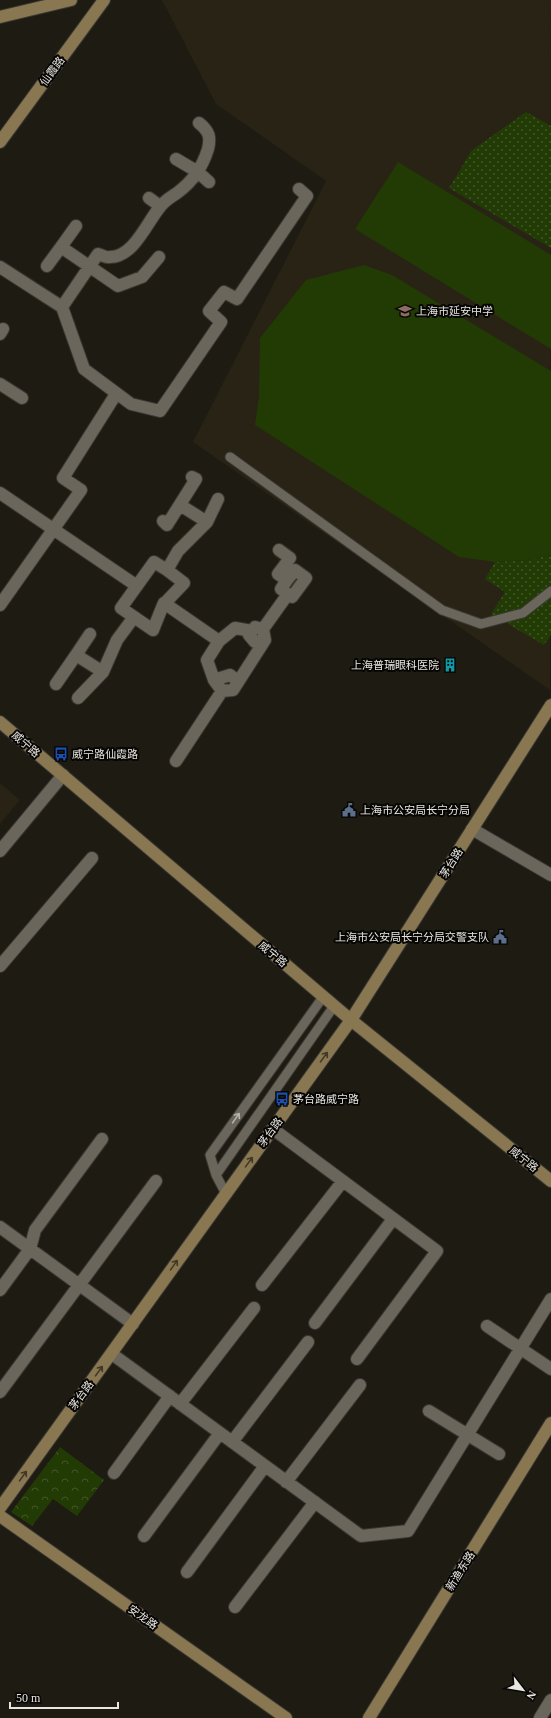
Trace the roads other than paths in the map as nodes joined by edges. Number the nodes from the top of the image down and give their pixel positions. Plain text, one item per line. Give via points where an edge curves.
1 (71, 0) edge
2 (104, 0) edge
3 (0, 17) edge
4 (199, 123) dead end
5 (0, 142) edge
6 (176, 159) dead end
7 (198, 172) junction
8 (209, 182) dead end
9 (299, 189) dead end
10 (148, 198) dead end
11 (160, 206) junction
12 (76, 226) dead end
13 (61, 247) junction
14 (159, 257) dead end
15 (47, 266) dead end
16 (0, 267) edge
17 (90, 267) junction
18 (62, 307) junction
19 (0, 384) edge
20 (116, 394) junction
21 (22, 398) dead end
22 (230, 457) dead end
23 (192, 477) dead end
24 (0, 494) edge
25 (218, 499) dead end
26 (180, 505) junction
27 (163, 521) dead end
28 (207, 522) junction
29 (54, 530) junction
30 (279, 550) dead end
31 (167, 570) junction
32 (287, 580) junction
33 (137, 586) junction
34 (551, 590) edge
35 (288, 594) junction
36 (164, 603) junction
37 (0, 605) edge
38 (134, 616) junction
39 (260, 633) junction
40 (90, 634) dead end
41 (219, 641) junction
42 (76, 655) junction
43 (103, 672) junction
44 (214, 680) junction
45 (238, 681) junction
46 (56, 684) dead end
47 (222, 691) junction
48 (78, 698) dead end
49 (550, 710) edge
50 (0, 722) edge
51 (176, 761) dead end
52 (63, 775) junction
53 (472, 830) junction
54 (0, 851) edge
55 (92, 858) dead end
56 (551, 875) edge
57 (0, 966) edge
58 (323, 997) junction
59 (334, 1006) junction
60 (351, 1020) junction
61 (273, 1129) junction
62 (102, 1139) dead end
63 (216, 1175) junction
64 (156, 1181) dead end
65 (343, 1181) junction
66 (551, 1181) edge
67 (226, 1194) junction
68 (393, 1219) junction
69 (0, 1227) edge
70 (30, 1249) junction
71 (80, 1285) junction
72 (262, 1285) dead end
73 (0, 1290) edge
74 (551, 1299) edge
75 (254, 1308) dead end
76 (315, 1323) dead end
77 (133, 1324) junction
78 (486, 1326) dead end
79 (308, 1342) dead end
80 (521, 1349) junction
81 (112, 1354) junction
82 (357, 1359) dead end
83 (551, 1369) edge
84 (360, 1385) dead end
85 (0, 1392) edge
86 (170, 1396) junction
87 (180, 1404) junction
88 (429, 1411) dead end
89 (551, 1423) edge
90 (220, 1433) junction
91 (468, 1434) junction
92 (232, 1442) junction
93 (499, 1454) dead end
94 (265, 1466) junction
95 (114, 1473) dead end
96 (286, 1482) junction
97 (315, 1502) junction
98 (0, 1508) edge
99 (0, 1516) edge
100 (144, 1536) dead end
101 (187, 1572) dead end
102 (236, 1607) dead end
103 (551, 1700) edge
104 (286, 1718) edge
105 (369, 1718) edge
106 (540, 1718) edge

1 - 3 street
2 - 5 street, 仙霞路
4 - 7 street via 208,130 210,140
6 - 7 street
7 - 8 street
7 - 11 street via 180,191
9 - 20 street via 307,196 237,299 224,292 209,311 221,322 160,411 131,404
10 - 11 street
11 - 17 street via 132,246 121,254 109,258 98,254
12 - 13 street
13 - 15 street
13 - 17 street
14 - 17 street via 142,277 118,286
16 - 18 street
17 - 18 street
18 - 20 street via 84,369
19 - 21 street
20 - 29 street via 63,478 81,490
22 - 34 lane via 442,610 481,624 523,612
23 - 26 street via 196,479
24 - 29 street
25 - 28 street
26 - 27 street via 167,525
26 - 28 street
28 - 31 street via 178,550
29 - 33 street
29 - 37 street
30 - 32 street via 290,558 278,574
31 - 33 street via 154,562
31 - 36 street via 184,583
32 - 35 street via 281,589
32 - 35 street via 295,570 306,578 292,597
33 - 38 street via 121,608
35 - 39 street
36 - 38 street via 153,630
36 - 41 street
38 - 43 street via 117,640
39 - 41 street via 234,628
39 - 45 street
40 - 42 street
41 - 44 street via 207,660
42 - 43 street
42 - 46 street
43 - 48 street
44 - 45 street via 230,675
44 - 47 street
45 - 47 street via 233,690
47 - 51 street
49 - 53 street, 茅台路
50 - 52 street, 威宁路
52 - 54 street
52 - 58 street, 威宁路
53 - 56 street
53 - 60 street, 茅台路
55 - 57 street
58 - 59 street, 威宁路
63 -> 58 lane via 210,1155
59 - 60 street, 威宁路
59 - 63 lane
61 -> 60 street, 茅台路
60 - 66 street, 威宁路
61 - 65 street
67 -> 61 street, 茅台路
62 - 70 street via 35,1230
63 - 67 lane
64 - 71 street
65 - 68 street
65 - 72 street
77 -> 67 street, 茅台路
68 - 76 street
68 - 82 street via 437,1252
69 - 70 street
70 - 71 street
70 - 73 street
71 - 77 street
71 - 85 street
74 - 80 street
75 - 87 street
77 - 81 street, 茅台路
78 - 80 street
79 - 92 street
80 - 83 street
80 - 91 street
81 - 86 street
98 -> 81 street, 茅台路
84 - 96 street
86 - 87 street
86 - 95 street
87 - 90 street
88 - 91 street
89 - 105 street, 新渔东路
90 - 92 street
90 - 100 street
91 - 93 street
91 - 97 street via 408,1531 361,1536
92 - 94 street
94 - 96 street
94 - 101 street
96 - 97 street
97 - 102 street
99 - 104 street, 安龙路
103 - 106 street

